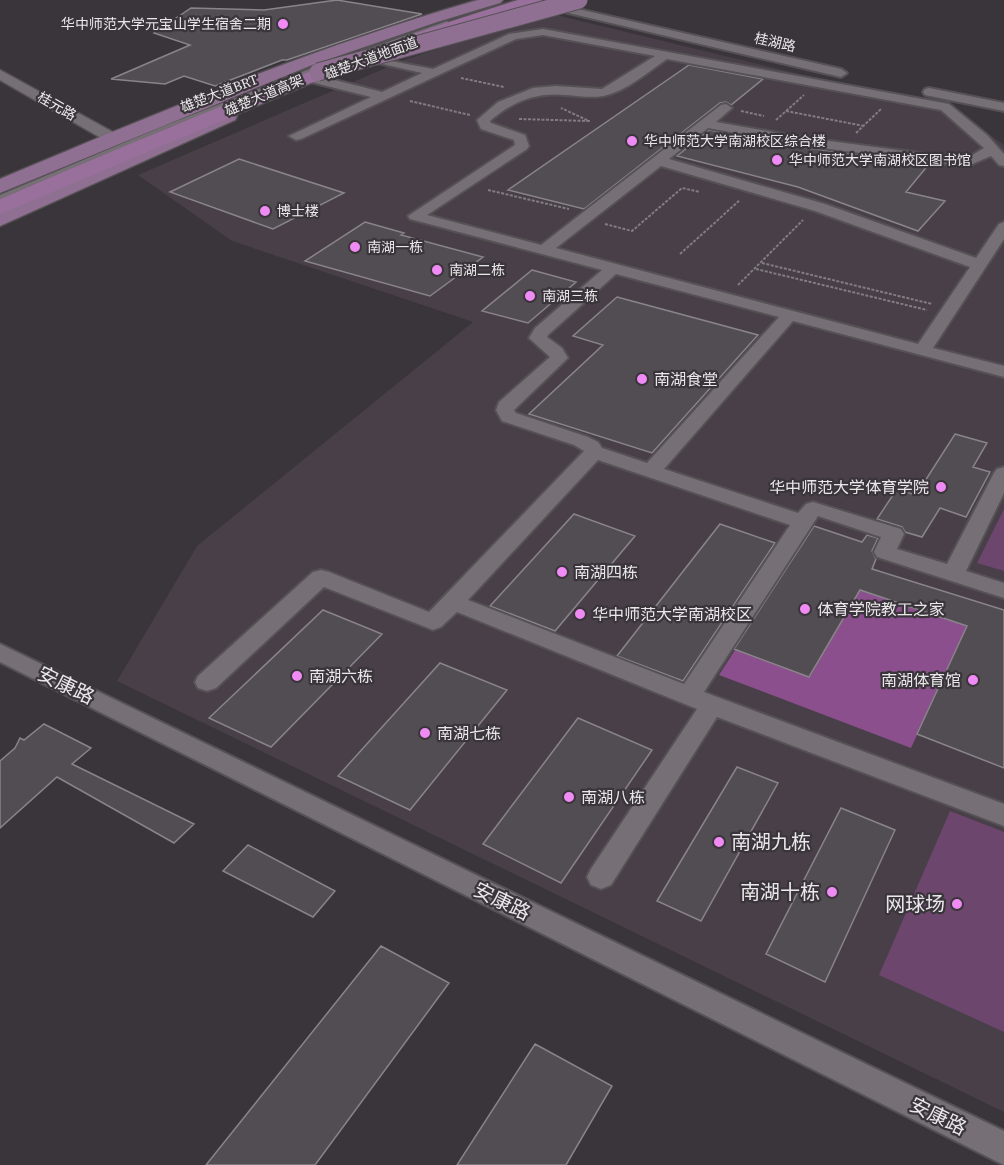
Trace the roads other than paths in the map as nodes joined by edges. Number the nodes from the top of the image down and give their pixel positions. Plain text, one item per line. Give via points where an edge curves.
1 (520, 0) edge
2 (579, 0) edge
3 (500, 1) edge
4 (542, 1) edge
5 (666, 32) junction
6 (639, 47) junction
7 (679, 52) dead end
8 (665, 55) junction
9 (369, 58) junction
10 (432, 72) junction
11 (0, 74) edge
12 (317, 76) junction
13 (854, 76) dead end
14 (898, 85) dead end
15 (383, 96) junction
16 (1001, 102) edge
17 (726, 108) road end
18 (706, 124) junction
19 (296, 136) dead end
20 (114, 139) junction
21 (992, 148) junction
22 (658, 161) junction
23 (970, 161) junction
24 (1004, 162) edge
25 (1004, 172) edge
26 (0, 187) edge
27 (0, 196) edge
28 (0, 207) edge
29 (0, 219) edge
30 (1004, 227) edge
31 (991, 246) junction
32 (544, 250) junction
33 (941, 250) junction
34 (979, 265) junction
35 (614, 268) junction
36 (790, 315) junction
37 (923, 350) junction
38 (1004, 372) edge
39 (594, 453) junction
40 (651, 471) junction
41 (1002, 480) edge
42 (803, 522) junction
43 (953, 574) junction
44 (1004, 591) edge
45 (453, 602) junction
46 (0, 652) edge
47 (207, 682) dead end
48 (701, 700) junction
49 (1004, 816) edge
50 (602, 877) dead end
51 (1004, 1149) edge

1 - 27 lane, 雄楚大道BRT via 309,71
2 - 12 main road, bridge
3 - 20 main road, 雄楚大道地面道 via 409,26 289,67
3 - 27 highway, 雄楚大道高架 via 302,70 161,125
4 - 5 street, 桂湖路
4 - 9 main road, 雄楚大道地面道
4 - 12 highway, 雄楚大道高架, bridge via 431,32
5 - 6 street
5 - 13 street, 桂湖路
6 - 7 street
6 - 8 street
6 - 10 street via 543,32 526,33
8 - 21 street via 945,107
8 - 32 street via 607,92 537,89 485,118 486,126 520,138 522,146 464,184 443,203 415,216
9 - 10 street
9 - 12 main road, 雄楚大道地面道
10 - 15 street
11 - 20 street, 桂元路
12 - 15 street
12 - 28 highway, 雄楚大道高架
12 - 29 main road, 雄楚大道地面道
14 - 16 street
15 - 19 street
17 - 18 street
18 - 22 street
18 - 23 street via 865,150
20 - 26 main road, 雄楚大道地面道
21 - 23 street
21 - 24 street
22 - 32 street
22 - 33 street via 819,205
23 - 25 street
30 - 31 street
31 - 33 street via 962,252
31 - 34 street
32 - 35 street
33 - 34 street
34 - 37 street
35 - 36 street
35 - 39 street via 539,334 543,345 557,352 559,358 505,410 509,417 581,441 591,446
36 - 37 street
36 - 40 street
37 - 38 street
39 - 40 street
39 - 45 street
40 - 42 street
41 - 43 street
42 - 43 street via 813,508 893,534 885,552
42 - 48 street
43 - 44 street
45 - 47 street via 433,622 321,577
45 - 48 street
46 - 51 street, 安康路
48 - 49 street
48 - 50 street

